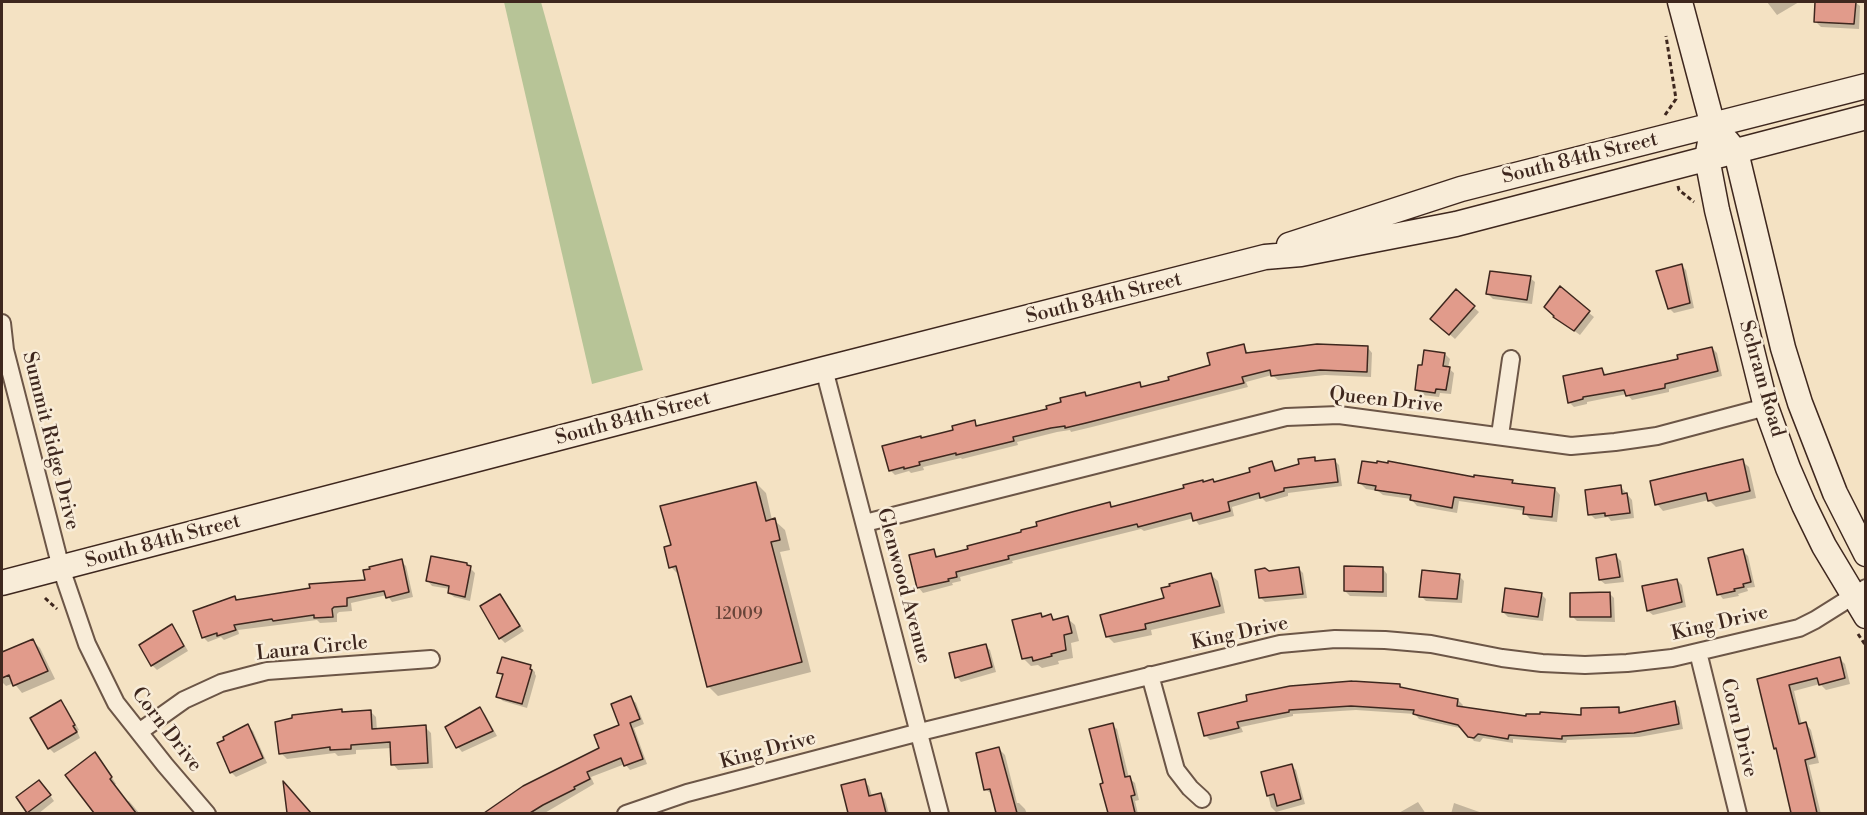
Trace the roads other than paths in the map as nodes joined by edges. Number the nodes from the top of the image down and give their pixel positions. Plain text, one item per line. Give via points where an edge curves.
1 (1680, 2) edge
2 (1866, 86) edge
3 (1866, 117) edge
4 (1713, 126) junction
5 (1736, 152) junction
6 (1707, 158) junction
7 (1266, 257) junction
8 (2, 323) edge
9 (1511, 359) dead end
10 (824, 369) junction
11 (1766, 407) junction
12 (1500, 435) junction
13 (865, 523) junction
14 (1866, 554) edge
15 (61, 568) junction
16 (2, 583) edge
17 (1861, 600) edge
18 (1698, 652) junction
19 (431, 659) dead end
20 (1150, 675) junction
21 (139, 732) junction
22 (920, 732) junction
23 (1202, 799) dead end
24 (207, 813) edge
25 (626, 813) edge
26 (940, 813) edge
27 (1738, 813) edge

1 - 4 street, Schram Road
2 - 4 street, South 84th Street
3 - 5 street, South 84th Street
4 - 5 street, Schram Road
4 - 6 street, Schram Road
4 - 7 street, South 84th Street via 1461,189 1294,242
5 - 6 street, South 84th Street
5 - 14 street, Schram Road via 1800,403 1835,493
6 - 7 street, South 84th Street via 1456,224 1301,254
6 - 11 street, Schram Road
7 - 10 street, South 84th Street
8 - 15 street, Summit Ridge Drive via 5,350
9 - 12 street
10 - 13 street, Glenwood Avenue
10 - 15 street, South 84th Street
11 - 12 street, Queen Drive via 1657,436 1590,445 1571,446
11 - 17 street, Schram Road via 1788,468 1824,546
12 - 13 street, Queen Drive via 1339,415 1286,417
13 - 22 street, Glenwood Avenue
15 - 16 street, South 84th Street
15 - 21 street, Corn Drive via 92,654 116,703
17 - 18 street, King Drive via 1799,628
18 - 20 street, King Drive via 1627,663 1564,665 1407,641 1335,639 1280,644
18 - 27 street, Corn Drive
19 - 21 street, Laura Circle via 267,671 221,683 184,700
20 - 22 street, King Drive
20 - 23 street via 1176,770
21 - 24 street, Corn Drive
22 - 25 street, King Drive
22 - 26 street, Glenwood Avenue

